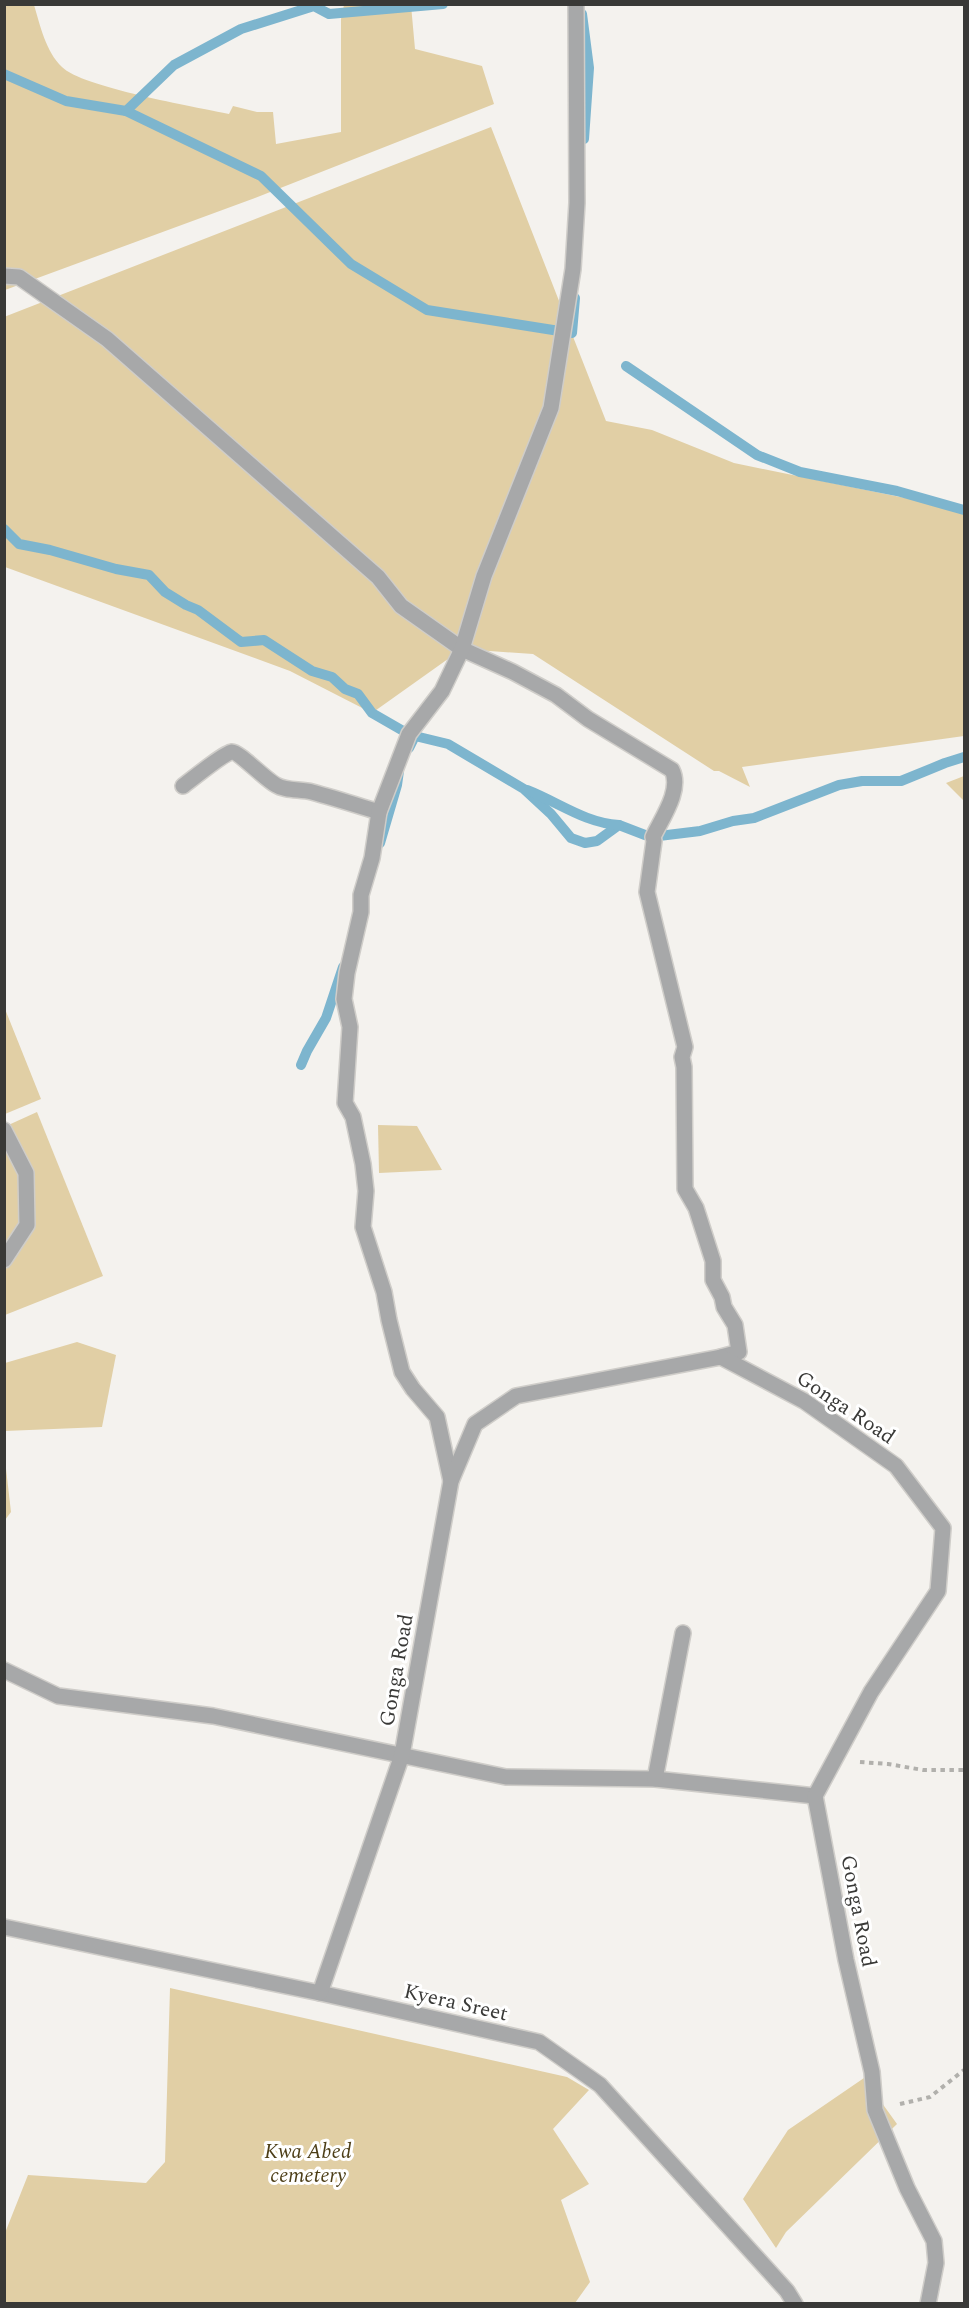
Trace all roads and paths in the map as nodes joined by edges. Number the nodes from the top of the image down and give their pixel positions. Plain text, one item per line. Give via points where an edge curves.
1 (576, 4) edge
2 (4, 276) edge
3 (462, 649) junction
4 (183, 786) dead end
5 (379, 812) junction
6 (4, 1130) edge
7 (4, 1260) edge
8 (721, 1357) junction
9 (451, 1481) junction
10 (683, 1633) dead end
11 (4, 1670) edge
12 (402, 1755) junction
13 (832, 1760) junction
14 (964, 1770) edge
15 (654, 1779) junction
16 (815, 1796) junction
17 (4, 1927) edge
18 (320, 1993) junction
19 (964, 2070) edge
20 (875, 2110) junction
21 (795, 2304) edge
22 (928, 2304) edge

1 - 3 street via 577,203 573,269 551,408 484,576
2 - 3 street via 19,277 107,339 378,577 401,606
3 - 5 street via 442,691 409,734
3 - 8 street via 556,695 672,770 675,776 671,799 653,837 647,892 685,1047 681,1057 685,1189 696,1208 713,1261 713,1280 735,1325 739,1346 739,1352
4 - 5 street via 223,755 233,752 278,787 311,792
5 - 9 street via 347,973 344,999 350,1027 345,1103 353,1117 363,1164 363,1227 384,1292 402,1372 437,1417
6 - 7 street via 26,1173 27,1225
8 - 9 street, Gonga Road via 516,1396 475,1424
8 - 13 street, Gonga Road via 804,1401 896,1466 943,1528 938,1591 871,1692
9 - 12 street, Gonga Road
10 - 15 street
11 - 12 street via 58,1696 213,1716
12 - 15 street via 506,1777
12 - 18 street, Gonga Road
13 - 14 path via 923,1770
13 - 16 street, Gonga Road
15 - 16 street
16 - 20 street, Gonga Road via 872,2072
17 - 18 street, Kyera Sreet
18 - 21 street, Kyera Sreet via 539,2042 600,2085
19 - 20 path via 930,2097
20 - 22 street, Gonga Road via 934,2241 936,2263

